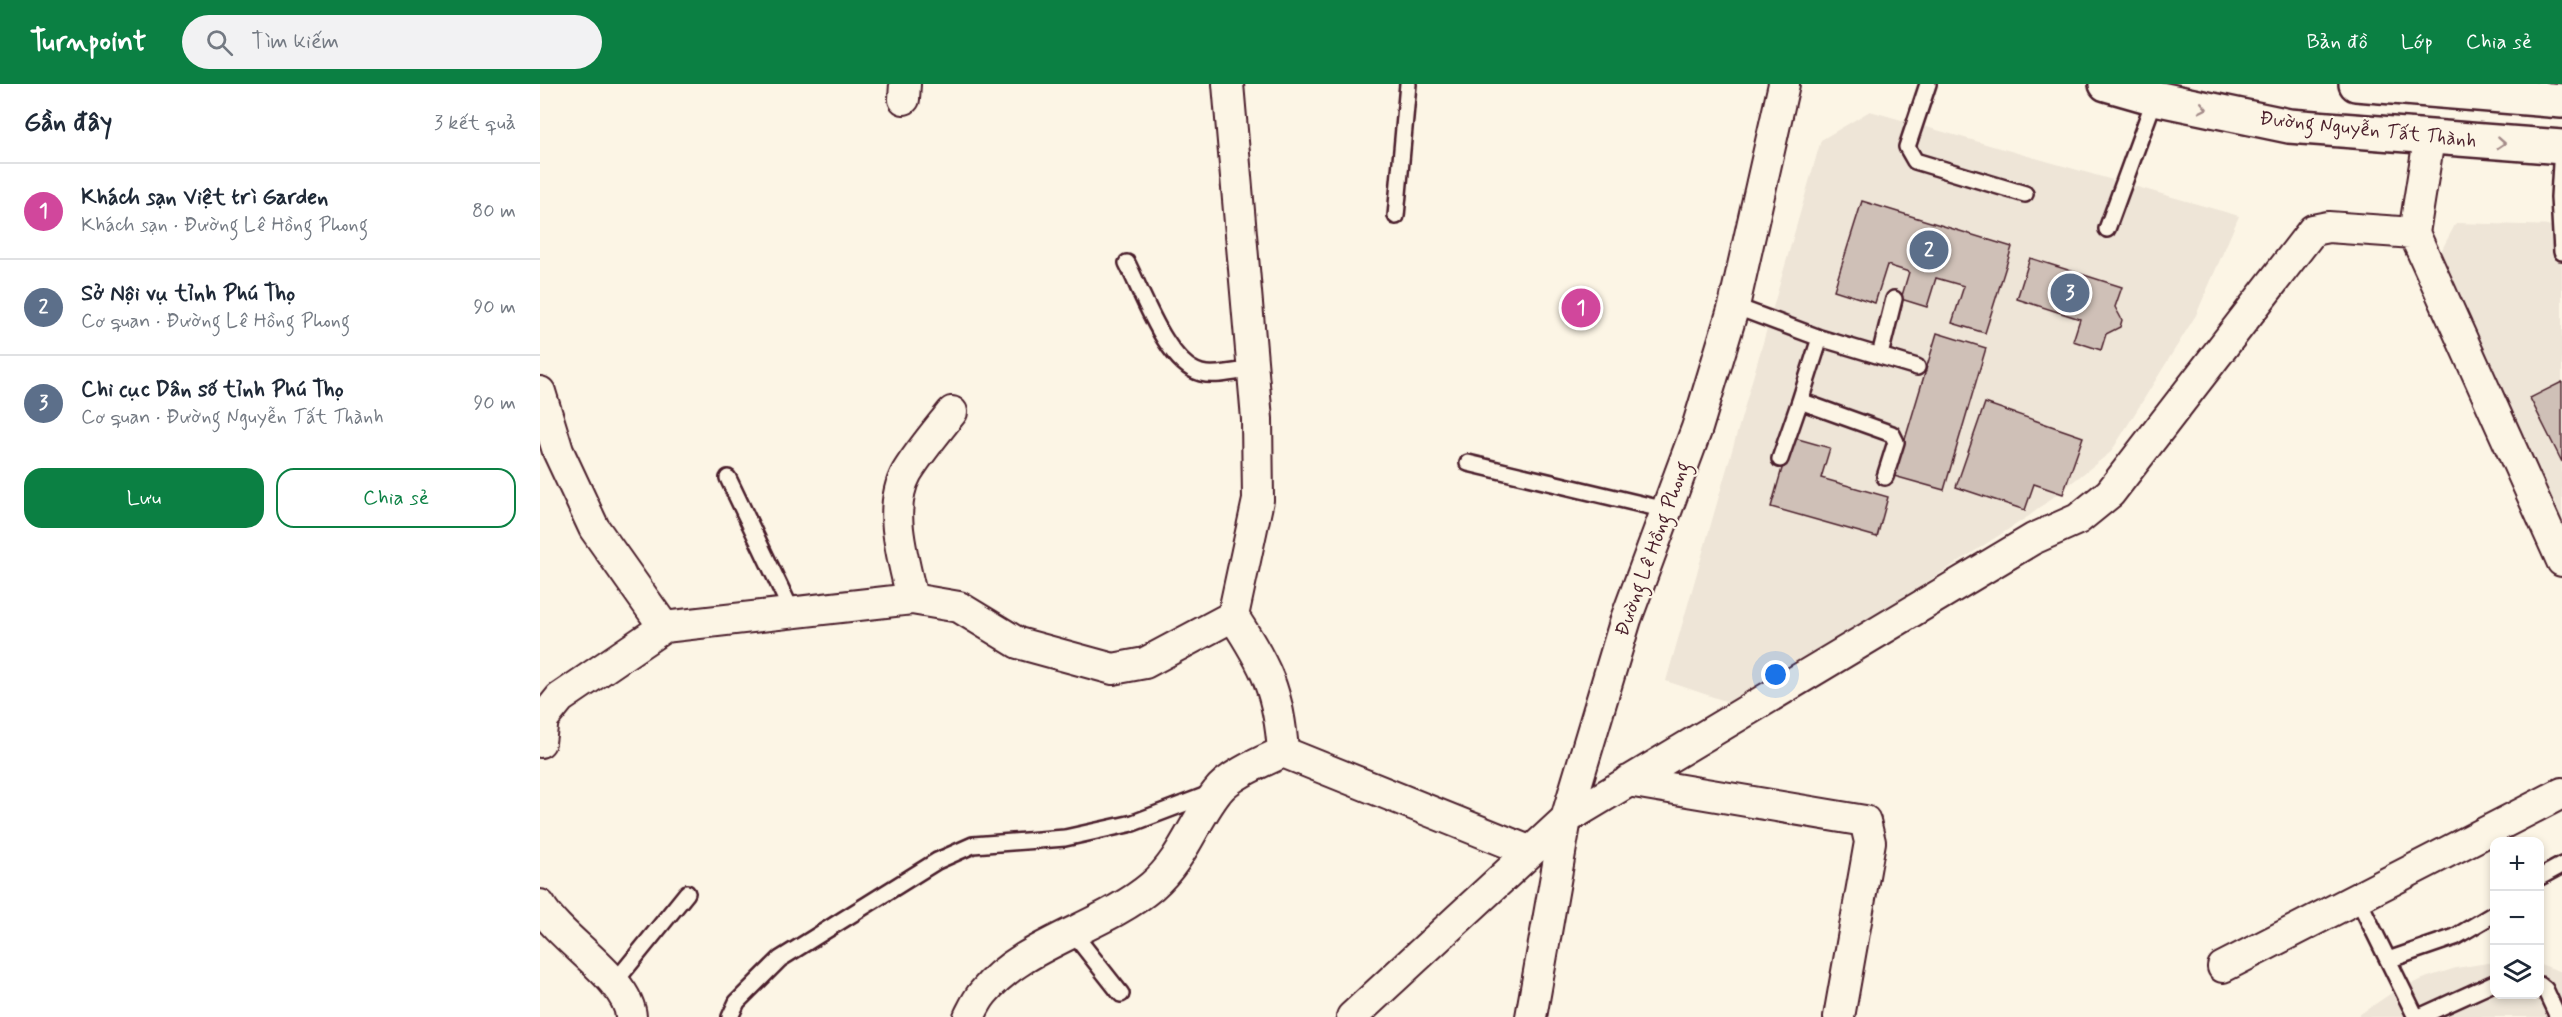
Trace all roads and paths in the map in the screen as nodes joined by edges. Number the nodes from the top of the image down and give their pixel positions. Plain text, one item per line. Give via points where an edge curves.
1 (1228, 84) edge
2 (1408, 84) edge
3 (1784, 84) edge
4 (1928, 84) edge
5 (2106, 84) edge
6 (2356, 84) edge
7 (2155, 98) junction
8 (2562, 101) edge
9 (2429, 139) junction
10 (2562, 147) edge
11 (2025, 194) dead end
12 (1396, 216) dead end
13 (2107, 229) dead end
14 (2414, 233) junction
15 (2562, 252) edge
16 (1127, 264) dead end
17 (1894, 299) dead end
18 (1734, 306) junction
19 (1820, 338) junction
20 (1880, 355) junction
21 (1917, 367) dead end
22 (1253, 369) junction
23 (540, 392) edge
24 (1800, 401) junction
25 (952, 412) dead end
26 (1780, 459) dead end
27 (1468, 464) dead end
28 (1885, 477) dead end
29 (728, 478) dead end
30 (1666, 510) junction
31 (2562, 561) edge
32 (912, 599) junction
33 (792, 612) junction
34 (1233, 616) junction
35 (664, 627) junction
36 (541, 726) edge
37 (1283, 752) junction
38 (1628, 782) junction
39 (1218, 790) junction
40 (2562, 793) edge
41 (1566, 819) junction
42 (1529, 851) junction
43 (2562, 865) edge
44 (2544, 875) edge
45 (687, 893) dead end
46 (2358, 899) junction
47 (540, 905) edge
48 (2490, 916) edge
49 (1073, 933) junction
50 (2388, 960) junction
51 (2223, 967) dead end
52 (615, 982) junction
53 (2490, 985) edge
54 (2544, 988) edge
55 (1121, 994) dead end
56 (631, 1017) edge
57 (730, 1017) edge
58 (969, 1017) edge
59 (1352, 1017) edge
60 (1531, 1017) edge
61 (1839, 1017) edge
62 (2418, 1017) edge
63 (2558, 1017) edge

1 - 22 street
2 - 12 lane
3 - 18 street, Đường Lê Hồng Phong
4 - 11 lane via 1907,147 1915,161
5 - 7 main road, Đường Nguyễn Tất Thành
6 - 8 main road
7 -> 9 main road, Đường Nguyễn Tất Thành via 2289,126
7 - 13 lane
9 -> 10 main road, Đường Nguyễn Tất Thành
9 - 14 street
10 - 15 lane
14 - 31 street
14 - 38 street via 2328,227 2313,230 2110,493 2078,519 2033,539
16 - 22 lane via 1173,354 1188,369 1204,374
17 - 20 lane
18 - 19 lane
18 - 30 street, Đường Lê Hồng Phong via 1697,428
19 - 20 lane
19 - 24 lane
20 - 21 lane
22 - 34 street via 1257,500
23 - 35 street via 558,451 594,528
24 - 26 lane
24 - 28 lane via 1892,434 1896,442
25 - 32 street via 906,473 897,505
27 - 30 lane
29 - 33 lane
30 - 41 street, Đường Lê Hồng Phong via 1626,619
32 - 33 street
32 - 34 street via 959,607 1018,643 1113,669 1145,663
33 - 35 street
34 - 37 street via 1266,671 1280,712
35 - 36 street via 560,698
37 - 39 street
37 - 42 street
38 - 41 street
38 - 61 street via 1864,821 1870,842
39 - 49 street via 1186,848 1152,886 1111,914
39 - 57 lane via 1133,823 1065,838 973,845 936,861 780,959 737,1002
40 - 46 street
41 - 42 street
41 - 60 street, Đường Lê Hồng Phong
42 - 59 street
43 - 44 lane
45 - 52 lane
46 - 50 lane
46 - 51 street
47 - 52 street via 550,922
48 - 50 lane via 2455,937
49 - 55 lane
49 - 58 street via 1017,963 983,993
50 - 62 lane
52 - 56 street via 630,1004
53 - 62 lane
54 - 63 lane

